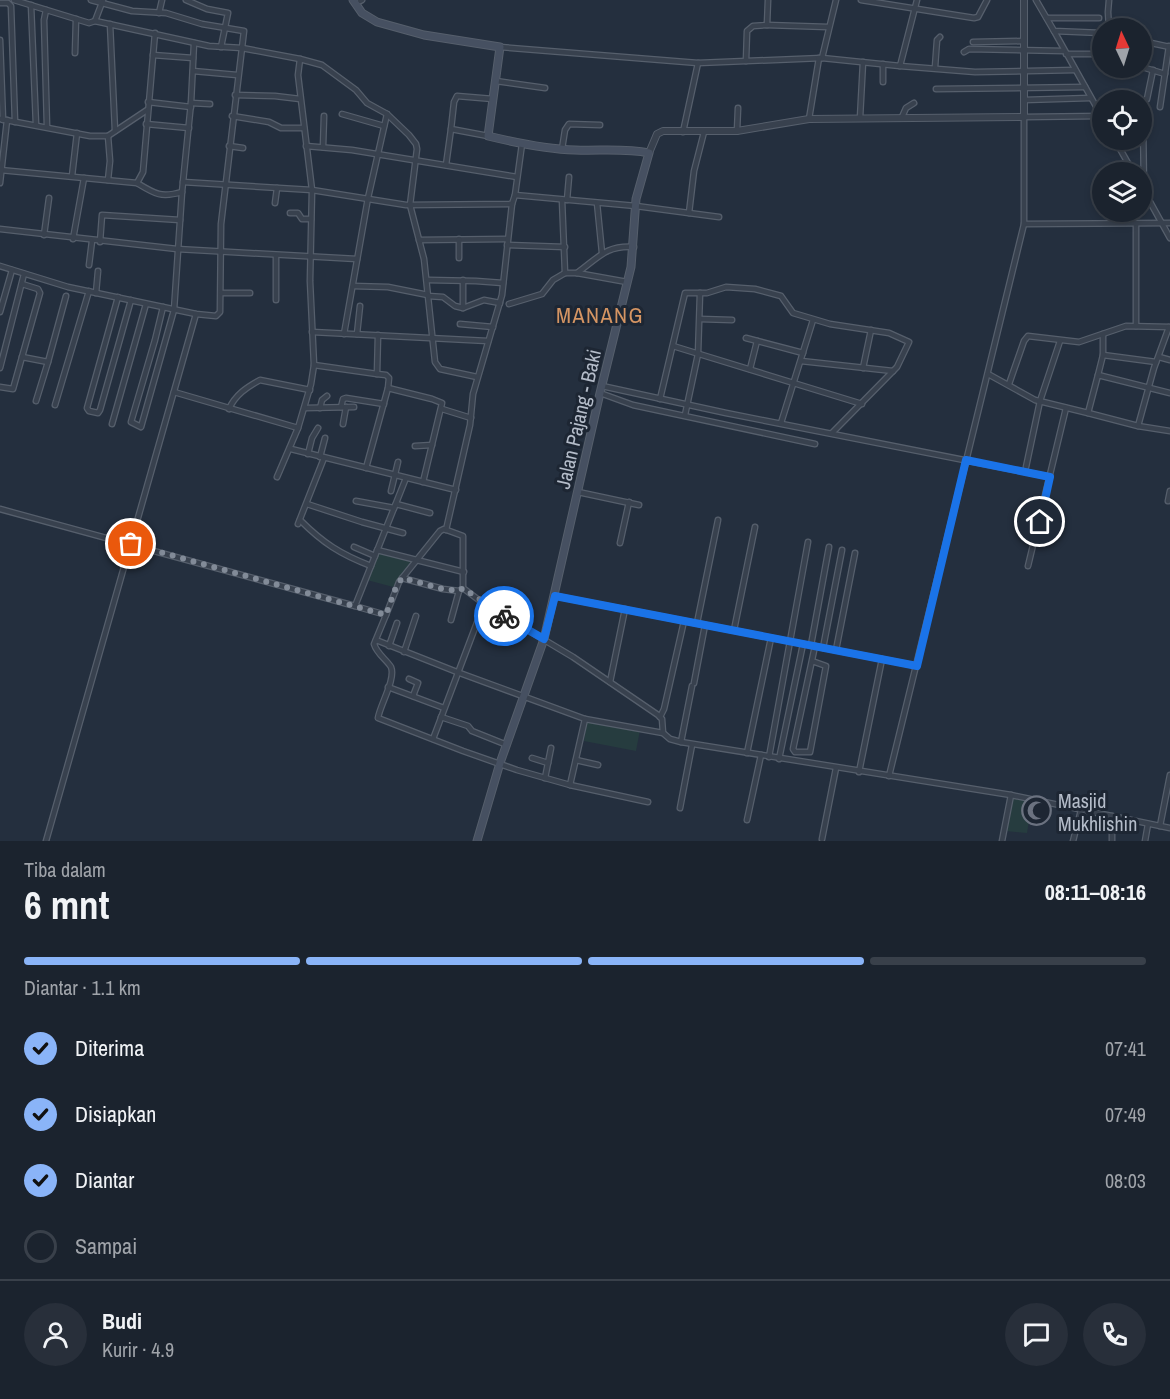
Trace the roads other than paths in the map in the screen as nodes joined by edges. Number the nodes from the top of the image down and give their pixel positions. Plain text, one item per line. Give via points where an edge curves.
1 (14, 0) edge
2 (91, 0) edge
3 (162, 0) edge
4 (186, 0) edge
5 (768, 0) edge
6 (836, 0) edge
7 (861, 0) edge
8 (917, 0) edge
9 (987, 0) edge
10 (1024, 0) edge
11 (1036, 0) edge
12 (1109, 0) edge
13 (874, 1) edge
14 (0, 2) edge
15 (102, 2) edge
16 (358, 2) edge
17 (31, 5) junction
18 (915, 9) junction
19 (46, 10) junction
20 (159, 13) junction
21 (1047, 18) junction
22 (1092, 18) edge
23 (1109, 18) edge
24 (76, 19) junction
25 (95, 21) junction
26 (110, 24) junction
27 (767, 25) junction
28 (828, 27) junction
29 (224, 28) junction
30 (1054, 31) junction
31 (155, 33) junction
32 (1092, 33) edge
33 (940, 37) dead end
34 (0, 40) edge
35 (1023, 41) junction
36 (973, 42) dead end
37 (194, 43) junction
38 (1152, 43) edge
39 (221, 47) junction
40 (500, 47) junction
41 (1169, 47) edge
42 (242, 48) junction
43 (1024, 51) junction
44 (964, 52) dead end
45 (75, 53) dead end
46 (1065, 53) junction
47 (1092, 54) edge
48 (153, 55) junction
49 (194, 58) junction
50 (820, 58) junction
51 (300, 59) junction
52 (746, 61) junction
53 (863, 62) junction
54 (698, 63) junction
55 (883, 64) junction
56 (900, 66) junction
57 (935, 67) junction
58 (1075, 70) junction
59 (1153, 70) joint
60 (193, 71) junction
61 (1024, 71) junction
62 (1165, 74) junction
63 (237, 75) junction
64 (496, 81) junction
65 (883, 82) dead end
66 (1085, 87) junction
67 (545, 88) dead end
68 (936, 89) dead end
69 (1024, 90) junction
70 (1149, 90) edge
71 (235, 95) junction
72 (1090, 98) junction
73 (300, 99) junction
74 (494, 99) junction
75 (1024, 100) junction
76 (1092, 101) edge
77 (148, 102) junction
78 (914, 103) dead end
79 (210, 104) dead end
80 (191, 105) junction
81 (1160, 107) dead end
82 (738, 108) dead end
83 (147, 110) junction
84 (342, 114) dead end
85 (387, 114) junction
86 (232, 116) junction
87 (324, 116) dead end
88 (902, 117) junction
89 (1024, 117) junction
90 (1092, 117) edge
91 (860, 118) junction
92 (809, 119) junction
93 (3, 120) edge
94 (15, 122) junction
95 (146, 124) junction
96 (36, 125) junction
97 (600, 125) dead end
98 (384, 126) junction
99 (47, 127) junction
100 (189, 128) junction
101 (304, 128) junction
102 (451, 129) junction
103 (115, 131) junction
104 (737, 131) junction
105 (683, 132) junction
106 (704, 132) junction
107 (77, 133) junction
108 (108, 136) junction
109 (488, 136) junction
110 (522, 144) junction
111 (229, 146) junction
112 (306, 146) junction
113 (322, 147) junction
114 (243, 148) dead end
115 (562, 149) junction
116 (649, 153) junction
117 (378, 154) junction
118 (416, 161) junction
119 (446, 165) junction
120 (1, 170) edge
121 (72, 176) junction
122 (517, 177) junction
123 (568, 177) dead end
124 (84, 178) junction
125 (108, 180) junction
126 (183, 182) junction
127 (0, 183) edge
128 (137, 183) junction
129 (225, 186) junction
130 (277, 188) junction
131 (312, 190) junction
132 (182, 192) junction
133 (514, 195) junction
134 (49, 198) dead end
135 (368, 198) junction
136 (565, 200) junction
137 (275, 203) dead end
138 (597, 203) junction
139 (512, 204) junction
140 (408, 205) junction
141 (636, 206) junction
142 (1152, 206) edge
143 (290, 213) dead end
144 (689, 213) junction
145 (719, 217) dead end
146 (311, 219) junction
147 (180, 220) junction
148 (1136, 223) junction
149 (1161, 223) junction
150 (1170, 223) edge
151 (1024, 224) junction
152 (0, 229) edge
153 (44, 235) junction
154 (1170, 238) edge
155 (73, 239) junction
156 (459, 239) junction
157 (419, 240) junction
158 (92, 241) junction
159 (100, 242) junction
160 (507, 242) junction
161 (565, 247) junction
162 (634, 247) junction
163 (177, 249) junction
164 (220, 253) junction
165 (602, 253) junction
166 (276, 256) junction
167 (311, 258) junction
168 (459, 258) dead end
169 (357, 259) junction
170 (89, 265) dead end
171 (0, 266) edge
172 (12, 270) junction
173 (98, 271) dead end
174 (566, 273) junction
175 (577, 273) junction
176 (24, 274) junction
177 (428, 280) junction
178 (463, 280) junction
179 (628, 282) junction
180 (504, 283) junction
181 (22, 284) junction
182 (353, 286) junction
183 (89, 291) junction
184 (96, 293) junction
185 (221, 293) junction
186 (250, 293) dead end
187 (700, 293) junction
188 (427, 295) junction
189 (66, 296) dead end
190 (118, 297) junction
191 (130, 300) junction
192 (276, 300) dead end
193 (500, 303) junction
194 (146, 304) junction
195 (509, 304) dead end
196 (360, 306) dead end
197 (163, 307) junction
198 (463, 308) junction
199 (174, 310) junction
200 (0, 312) edge
201 (196, 314) junction
202 (700, 319) junction
203 (732, 320) dead end
204 (813, 320) junction
205 (460, 324) dead end
206 (1136, 326) junction
207 (493, 327) junction
208 (1169, 327) edge
209 (871, 330) junction
210 (312, 332) junction
211 (344, 334) junction
212 (357, 334) junction
213 (1103, 334) junction
214 (378, 335) junction
215 (432, 337) junction
216 (746, 338) dead end
217 (488, 341) junction
218 (757, 341) junction
219 (1060, 341) junction
220 (673, 346) junction
221 (803, 353) junction
222 (698, 354) junction
223 (1103, 355) junction
224 (22, 357) junction
225 (1159, 357) junction
226 (1170, 360) edge
227 (801, 361) junction
228 (48, 362) junction
229 (1156, 362) junction
230 (314, 365) junction
231 (0, 368) edge
232 (863, 368) junction
233 (750, 369) junction
234 (893, 371) junction
235 (377, 374) junction
236 (988, 374) junction
237 (1098, 375) junction
238 (477, 377) junction
239 (794, 383) junction
240 (1009, 384) junction
241 (0, 387) edge
242 (388, 388) junction
243 (1149, 388) junction
244 (601, 389) junction
245 (310, 390) junction
246 (174, 392) junction
247 (1170, 393) edge
248 (327, 396) dead end
249 (660, 399) junction
250 (36, 401) dead end
251 (1040, 401) junction
252 (384, 404) junction
253 (55, 405) dead end
254 (687, 405) junction
255 (862, 405) junction
256 (344, 407) junction
257 (354, 407) dead end
258 (305, 408) junction
259 (320, 408) junction
260 (1066, 408) junction
261 (229, 409) junction
262 (442, 409) junction
263 (1088, 413) junction
264 (685, 415) junction
265 (471, 418) junction
266 (779, 423) junction
267 (112, 424) dead end
268 (343, 424) dead end
269 (1138, 426) junction
270 (298, 428) junction
271 (318, 428) dead end
272 (1170, 431) edge
273 (832, 433) junction
274 (771, 434) junction
275 (325, 438) dead end
276 (815, 444) dead end
277 (432, 445) junction
278 (415, 446) dead end
279 (291, 449) junction
280 (308, 454) junction
281 (322, 458) junction
282 (966, 460) junction
283 (398, 462) dead end
284 (1026, 467) dead end
285 (366, 468) junction
286 (396, 475) junction
287 (277, 477) dead end
288 (1050, 477) junction
289 (406, 478) junction
290 (423, 482) junction
291 (456, 490) junction
292 (391, 491) dead end
293 (1170, 491) edge
294 (578, 492) junction
295 (356, 501) dead end
296 (1168, 501) dead end
297 (629, 502) junction
298 (307, 504) junction
299 (639, 505) dead end
300 (395, 506) junction
301 (0, 509) edge
302 (430, 513) dead end
303 (718, 520) dead end
304 (755, 528) dead end
305 (386, 529) junction
306 (446, 530) junction
307 (403, 533) dead end
308 (808, 542) dead end
309 (620, 543) dead end
310 (131, 544) junction
311 (354, 547) dead end
312 (829, 547) dead end
313 (377, 550) junction
314 (842, 550) dead end
315 (855, 554) dead end
316 (375, 556) junction
317 (418, 561) junction
318 (370, 566) junction
319 (1029, 566) dead end
320 (464, 572) junction
321 (402, 578) junction
322 (461, 590) junction
323 (555, 596) junction
324 (484, 604) junction
325 (355, 606) junction
326 (625, 609) junction
327 (386, 615) junction
328 (416, 616) dead end
329 (451, 620) dead end
330 (684, 621) junction
331 (397, 623) dead end
332 (697, 623) junction
333 (705, 625) junction
334 (734, 630) junction
335 (771, 638) junction
336 (544, 639) junction
337 (376, 640) junction
338 (791, 642) junction
339 (802, 644) junction
340 (388, 646) junction
341 (813, 646) junction
342 (823, 648) junction
343 (836, 650) junction
344 (404, 652) junction
345 (882, 659) junction
346 (812, 661) junction
347 (917, 666) junction
348 (457, 672) junction
349 (409, 679) dead end
350 (610, 682) junction
351 (388, 687) junction
352 (413, 696) junction
353 (524, 697) junction
354 (444, 708) junction
355 (441, 717) junction
356 (660, 717) junction
357 (585, 719) junction
358 (663, 734) junction
359 (433, 739) junction
360 (681, 742) junction
361 (507, 745) junction
362 (692, 745) junction
363 (551, 748) dead end
364 (747, 753) junction
365 (761, 755) junction
366 (769, 757) junction
367 (532, 758) dead end
368 (779, 759) junction
369 (576, 760) junction
370 (548, 763) junction
371 (499, 765) junction
372 (598, 765) dead end
373 (836, 768) junction
374 (859, 771) junction
375 (1170, 775) edge
376 (889, 776) junction
377 (545, 778) junction
378 (570, 785) junction
379 (1011, 795) junction
380 (648, 802) dead end
381 (680, 808) dead end
382 (1081, 810) junction
383 (1112, 816) junction
384 (747, 820) dead end
385 (1148, 824) junction
386 (1160, 826) junction
387 (1170, 828) edge
388 (822, 839) dead end
389 (46, 841) edge
390 (477, 841) edge
391 (1002, 841) edge
392 (1073, 841) edge
393 (1112, 841) edge
394 (1145, 841) edge

1 - 17 street
2 - 15 street
3 - 20 street
4 - 29 street via 228,14
5 - 27 street
6 - 28 street
7 - 13 street
8 - 18 street
9 - 18 street via 976,18
10 - 35 street
11 - 21 street
12 - 23 street
13 - 18 street
14 - 94 street via 11,6
15 - 20 street via 132,11
15 - 25 street
16 - 40 main road via 362,14 377,22 413,33
17 - 19 street
17 - 96 street
18 - 56 street
19 - 24 street
19 - 99 street
20 - 29 street
21 - 22 street
21 - 30 street
24 - 25 street
24 - 45 street
25 - 26 street
26 - 31 street
26 - 103 street
27 - 28 street
27 - 52 street via 753,26 747,31
28 - 50 street
29 - 39 street
29 - 42 street via 244,31
30 - 32 street
30 - 46 street
31 - 37 street
31 - 48 street
33 - 57 street
34 - 93 street
35 - 36 street
35 - 43 street
37 - 39 street
37 - 49 street
38 - 41 street
39 - 42 street
40 - 54 street
40 - 64 main road
41 - 62 street
42 - 51 street
42 - 63 street
43 - 44 street
43 - 46 street
43 - 61 street
46 - 47 street
46 - 58 street
48 - 49 street
48 - 77 street
49 - 60 street
50 - 52 street
50 - 53 street
50 - 92 street
51 - 73 street
51 - 85 street via 322,66
52 - 54 street
53 - 55 street
53 - 91 street
54 - 105 street
55 - 56 street
55 - 65 street
56 - 57 street
57 - 61 street via 975,72
58 - 61 street
58 - 66 street
59 - 62 street
59 - 70 street
60 - 63 street
60 - 80 street
61 - 69 street
62 - 81 street
63 - 71 street
64 - 67 street
64 - 74 main road
66 - 69 street
66 - 72 street
68 - 69 street
69 - 75 street
71 - 73 street
71 - 86 street
72 - 75 street
72 - 76 street
73 - 101 street
74 - 102 street via 457,96
74 - 109 main road
75 - 89 street
77 - 80 street
77 - 83 street
78 - 88 street
79 - 80 street
80 - 100 street
82 - 104 street
83 - 95 street
83 - 103 street
84 - 98 street
85 - 98 street
85 - 118 street via 416,144
86 - 101 street via 281,128
86 - 111 street
87 - 113 street
88 - 89 street
88 - 91 street
89 - 90 street
89 - 151 street
91 - 92 street
92 - 104 street
93 - 94 street
93 - 120 street
94 - 96 street
95 - 100 street
95 - 128 street via 143,172
96 - 99 street
97 - 115 street via 569,124
98 - 117 street
99 - 107 street
100 - 126 street
101 - 112 street
102 - 109 street
102 - 119 street
103 - 108 street
104 - 106 street
105 - 106 street
105 - 116 street via 659,132
106 - 144 street
107 - 108 street
107 - 121 street
108 - 125 street
109 - 110 main road
110 - 115 main road
110 - 122 street
111 - 114 street
111 - 129 street
112 - 113 street
112 - 131 street
113 - 117 street
115 - 116 main road
116 - 141 main road, Jalan Pajang - Baki
117 - 118 street
117 - 135 street
118 - 119 street
118 - 140 street
119 - 122 street
120 - 121 street
120 - 127 street
121 - 124 street
122 - 133 street
123 - 136 street
124 - 125 street
124 - 155 street
125 - 128 street
126 - 129 street
126 - 132 street
128 - 132 street via 156,194
129 - 130 street
129 - 164 street
130 - 131 street
130 - 137 street
131 - 135 street
131 - 146 street
132 - 147 street
133 - 136 street
133 - 139 street
134 - 153 street
135 - 140 street
135 - 169 street
136 - 138 street
136 - 161 street
138 - 141 street
138 - 165 street
139 - 140 street
139 - 160 street
140 - 157 street
141 - 144 street
141 - 162 main road, Jalan Pajang - Baki
142 - 149 street
143 - 146 street
144 - 145 street
146 - 167 street
147 - 159 street via 102,215
147 - 163 street
148 - 149 street
148 - 151 street
148 - 206 street
149 - 150 street
149 - 154 street
151 - 236 street
152 - 153 street
153 - 155 street
155 - 158 street
156 - 157 street
156 - 160 street
156 - 168 street
157 - 177 street
158 - 159 street
158 - 170 street
159 - 163 street
160 - 161 street
160 - 180 street
161 - 174 street
162 - 165 street via 616,247
162 - 179 main road, Jalan Pajang - Baki
163 - 164 street
163 - 199 street
164 - 166 street
164 - 185 street
165 - 175 street
166 - 167 street
166 - 192 street
167 - 169 street
167 - 210 street
169 - 182 street
171 - 172 street
172 - 176 street
172 - 200 street
173 - 184 street
174 - 175 street
174 - 195 street via 542,294
175 - 179 street
176 - 181 street
176 - 183 street
177 - 178 street
177 - 188 street
178 - 180 street
178 - 198 street
179 - 244 main road, Jalan Pajang - Baki
180 - 193 street
181 - 224 street via 40,293
181 - 231 street
182 - 188 street via 388,287
182 - 211 street
183 - 184 street
183 - 253 street
184 - 190 street
185 - 186 street
185 - 201 street via 219,314
187 - 202 street
187 - 204 street via 726,287 777,294 793,313
187 - 220 street via 685,292
188 - 198 street via 443,297
188 - 215 street
189 - 228 street
190 - 191 street
190 - 191 street via 89,411 100,410
191 - 194 street
193 - 198 street via 484,300
193 - 207 street
194 - 197 street
194 - 267 street
196 - 212 street
197 - 199 street
197 - 199 street via 131,422 141,427
199 - 201 street
201 - 246 street
202 - 203 street
202 - 222 street
204 - 209 street
204 - 221 street
205 - 207 street
206 - 208 street
206 - 213 street
207 - 217 street
208 - 225 street
209 - 232 street
209 - 234 street via 909,342
210 - 211 street
210 - 230 street
211 - 212 street
212 - 214 street
213 - 219 street via 1079,342
213 - 223 street
214 - 215 street
214 - 235 street
215 - 217 street
215 - 238 street via 438,366
216 - 218 street
217 - 238 street
218 - 221 street
218 - 233 street
219 - 240 street via 1026,337
219 - 251 street
220 - 222 street
220 - 249 street
221 - 227 street
222 - 233 street
222 - 254 street
223 - 229 street
223 - 237 street
224 - 228 street
224 - 241 street via 13,389
225 - 226 street
225 - 229 street
227 - 232 street
227 - 239 street
228 - 250 street
229 - 243 street
230 - 235 street
230 - 245 street
232 - 234 street
233 - 239 street
234 - 255 street
235 - 242 street via 388,377
236 - 240 street
236 - 282 street
237 - 243 street
237 - 263 street
238 - 265 street
239 - 255 street
239 - 266 street
240 - 251 street
242 - 252 street
242 - 262 street via 437,400
243 - 247 street
243 - 269 street
244 - 249 street
244 - 264 street via 633,405
244 - 294 main road, Jalan Pajang - Baki
245 - 258 street
245 - 261 street via 260,380 241,392
246 - 261 street
246 - 310 street
248 - 259 street
249 - 254 street
251 - 260 street
251 - 284 street
252 - 256 street via 349,398 343,399
252 - 285 street
254 - 264 street
254 - 266 street
255 - 273 street
256 - 257 street
256 - 259 street
256 - 268 street
258 - 259 street
258 - 270 street
260 - 263 street
260 - 288 street
261 - 270 street
262 - 265 street
262 - 277 street
263 - 269 street
264 - 274 street
265 - 291 street
266 - 273 street
266 - 274 street
269 - 272 street
270 - 279 street
271 - 280 street
273 - 282 street
274 - 276 street
275 - 281 street
277 - 278 street
277 - 290 street
279 - 280 street
279 - 287 street
280 - 281 street
281 - 285 street
281 - 298 street
282 - 288 street
282 - 347 street
283 - 286 street
285 - 286 street
286 - 289 street
286 - 292 street
288 - 319 street
289 - 290 street
289 - 300 street
290 - 291 street
291 - 306 street
293 - 296 street
294 - 297 street
294 - 323 main road, Jalan Pajang - Baki
295 - 300 street
297 - 299 street
297 - 309 street
298 - 305 street
298 - 318 street via 299,522 330,547
300 - 302 street
300 - 305 street
301 - 310 street
303 - 332 street
304 - 334 street
305 - 307 street
305 - 313 street
306 - 317 street via 440,531
306 - 320 street via 464,537
308 - 338 street
310 - 325 street
310 - 389 street
311 - 316 street
312 - 341 street
313 - 316 street
313 - 317 street
314 - 342 street
315 - 343 street
316 - 318 street
317 - 320 street
317 - 321 street
318 - 325 street
320 - 322 street
321 - 322 street
321 - 327 street
322 - 324 street
322 - 329 street
323 - 326 street
323 - 336 main road, Jalan Pajang - Baki
324 - 336 street
324 - 348 street
325 - 327 street
326 - 330 street
326 - 350 street
327 - 337 street
328 - 344 street
330 - 332 street
330 - 356 street
331 - 340 street
332 - 333 street
333 - 334 street
333 - 360 street
334 - 335 street
335 - 338 street
335 - 364 street
336 - 350 street
336 - 353 main road, Jalan Pajang - Baki
337 - 340 street
337 - 351 street via 375,649 392,670
338 - 339 street
338 - 366 street
339 - 341 street
339 - 368 street
340 - 344 street
341 - 342 street
341 - 346 street
342 - 343 street
343 - 345 street
344 - 348 street
345 - 347 street
345 - 374 street
346 - 346 street via 793,749 795,752 810,752 826,666
347 - 376 street
348 - 353 street
348 - 354 street
349 - 352 street via 418,683
350 - 356 street
351 - 352 street
351 - 359 street via 378,718
352 - 354 street
353 - 357 street
353 - 361 main road, Jalan Pajang - Baki
354 - 355 street
355 - 359 street
355 - 361 street
356 - 358 street
357 - 358 street
357 - 369 street
358 - 360 street
359 - 371 street
360 - 362 street
361 - 371 main road, Jalan Pajang - Baki
362 - 364 street
362 - 381 street
363 - 370 street
364 - 365 street
365 - 366 street
365 - 384 street
366 - 368 street
367 - 370 street
368 - 373 street
369 - 372 street
369 - 378 street
370 - 377 street
371 - 377 street
371 - 390 main road, Jalan Pajang - Baki
373 - 374 street
373 - 388 street
374 - 376 street
375 - 386 street
376 - 379 street
377 - 378 street
378 - 380 street
379 - 382 street
379 - 391 street
382 - 383 street
382 - 392 street
383 - 385 street
383 - 393 street
385 - 386 street
385 - 394 street
386 - 387 street

